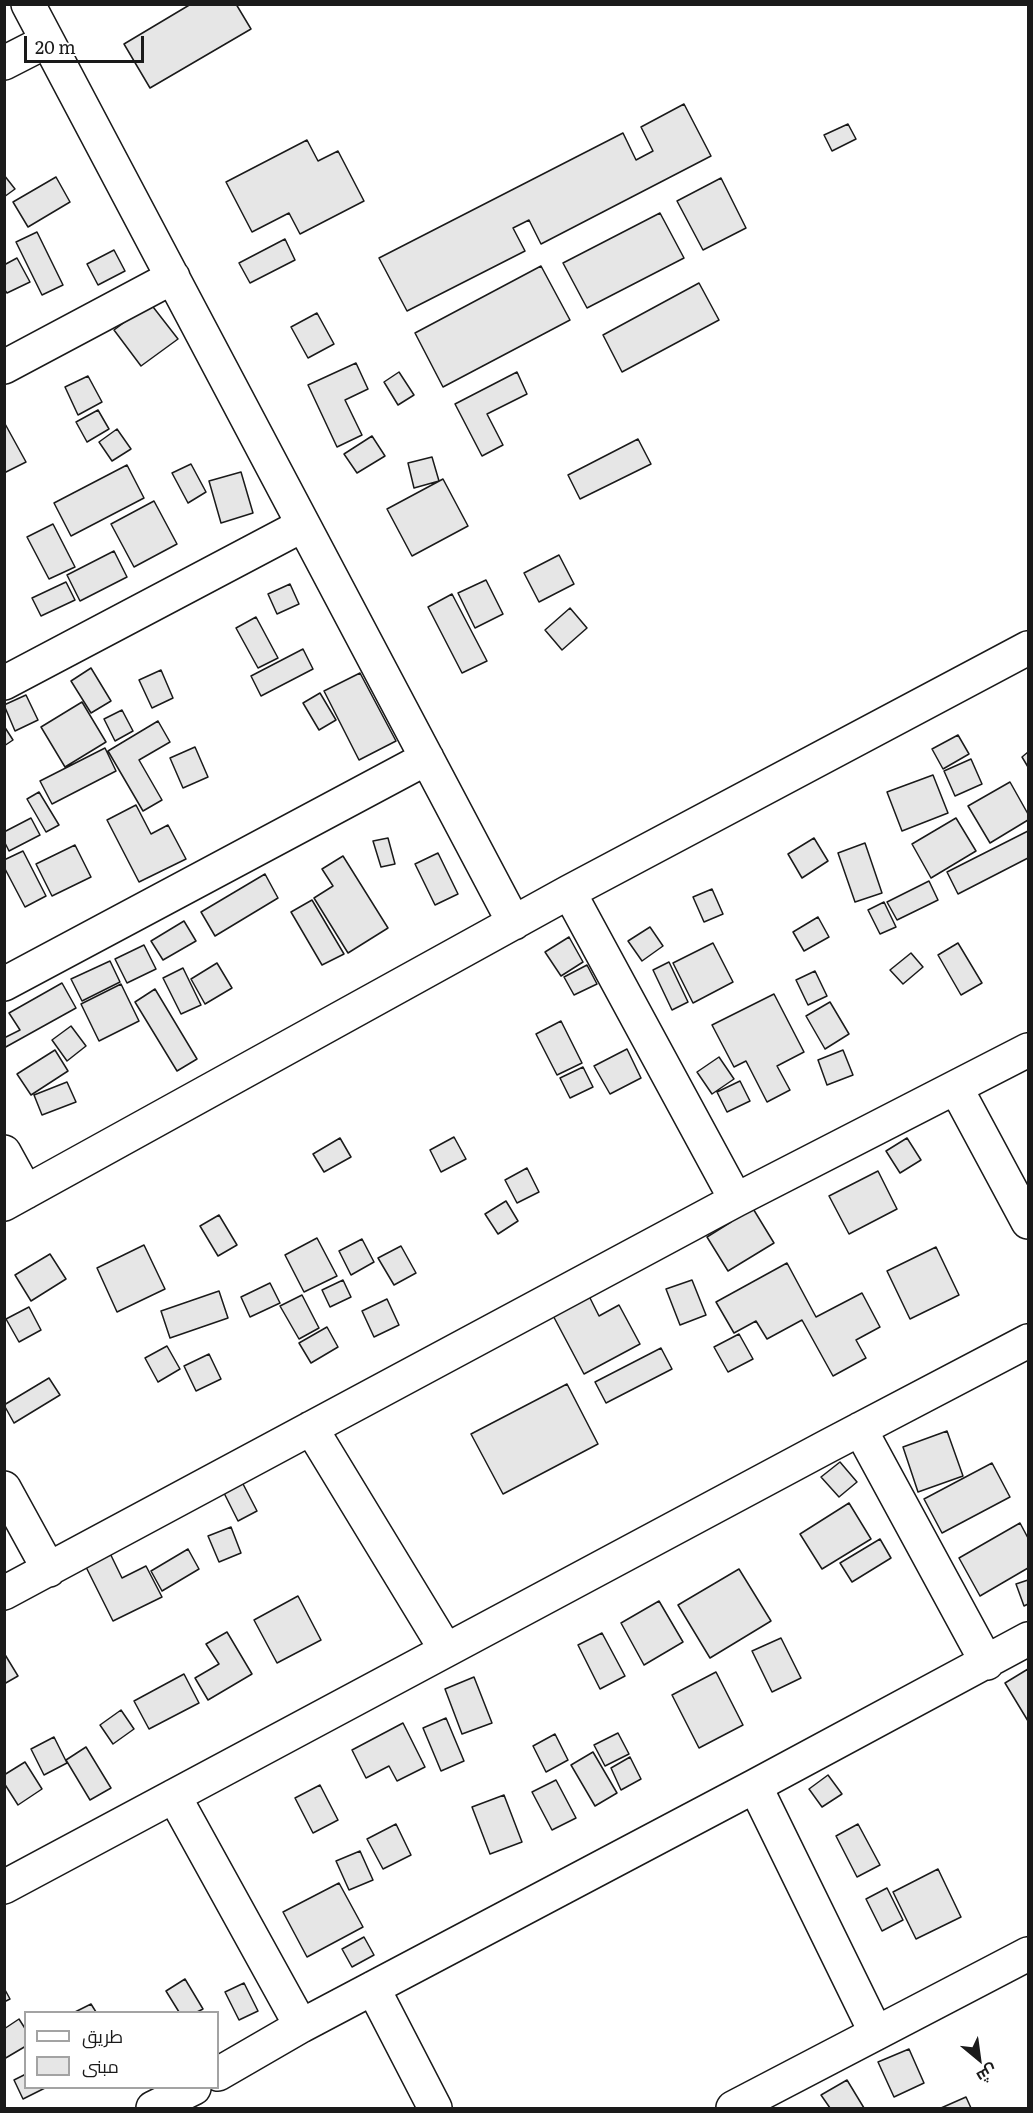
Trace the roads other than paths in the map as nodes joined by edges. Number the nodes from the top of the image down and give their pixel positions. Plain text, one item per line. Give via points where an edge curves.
1 (28, 4) edge
2 (47, 41) junction
3 (4, 63) edge
4 (172, 277) junction
5 (4, 367) edge
6 (303, 525) junction
7 (1029, 648) edge
8 (4, 683) edge
9 (427, 758) junction
10 (569, 892) junction
11 (514, 923) junction
12 (4, 984) edge
13 (1029, 1050) edge
14 (956, 1088) junction
15 (4, 1152) edge
16 (15, 1198) edge
17 (736, 1200) junction
18 (1029, 1222) edge
19 (1029, 1341) edge
20 (311, 1428) junction
21 (860, 1429) junction
22 (4, 1488) edge
23 (49, 1570) junction
24 (4, 1593) edge
25 (1029, 1639) edge
26 (446, 1650) junction
27 (987, 1663) junction
28 (755, 1786) junction
29 (174, 1796) junction
30 (4, 1887) edge
31 (1029, 1954) edge
32 (373, 1988) junction
33 (301, 2026) junction
34 (876, 2033) junction
35 (219, 2073) edge
36 (192, 2089) edge
37 (153, 2109) edge
38 (435, 2109) edge
39 (733, 2109) edge

1 - 2 street
2 - 3 street
2 - 4 street
4 - 5 street
4 - 6 street
6 - 8 street
6 - 9 street
7 - 10 street
9 - 11 street
9 - 12 street
10 - 11 street
10 - 17 street
11 - 16 street
13 - 14 street
14 - 17 street
14 - 18 street
15 - 16 street
17 - 20 street
19 - 21 street
20 - 23 street
20 - 26 street
21 - 26 street
21 - 27 street
22 - 23 street
23 - 24 street
25 - 27 street
26 - 29 street
27 - 28 street
28 - 32 street
28 - 34 street
29 - 30 street
29 - 33 street
31 - 34 street
32 - 33 street
32 - 38 street
33 - 35 street
34 - 39 street
36 - 37 street

